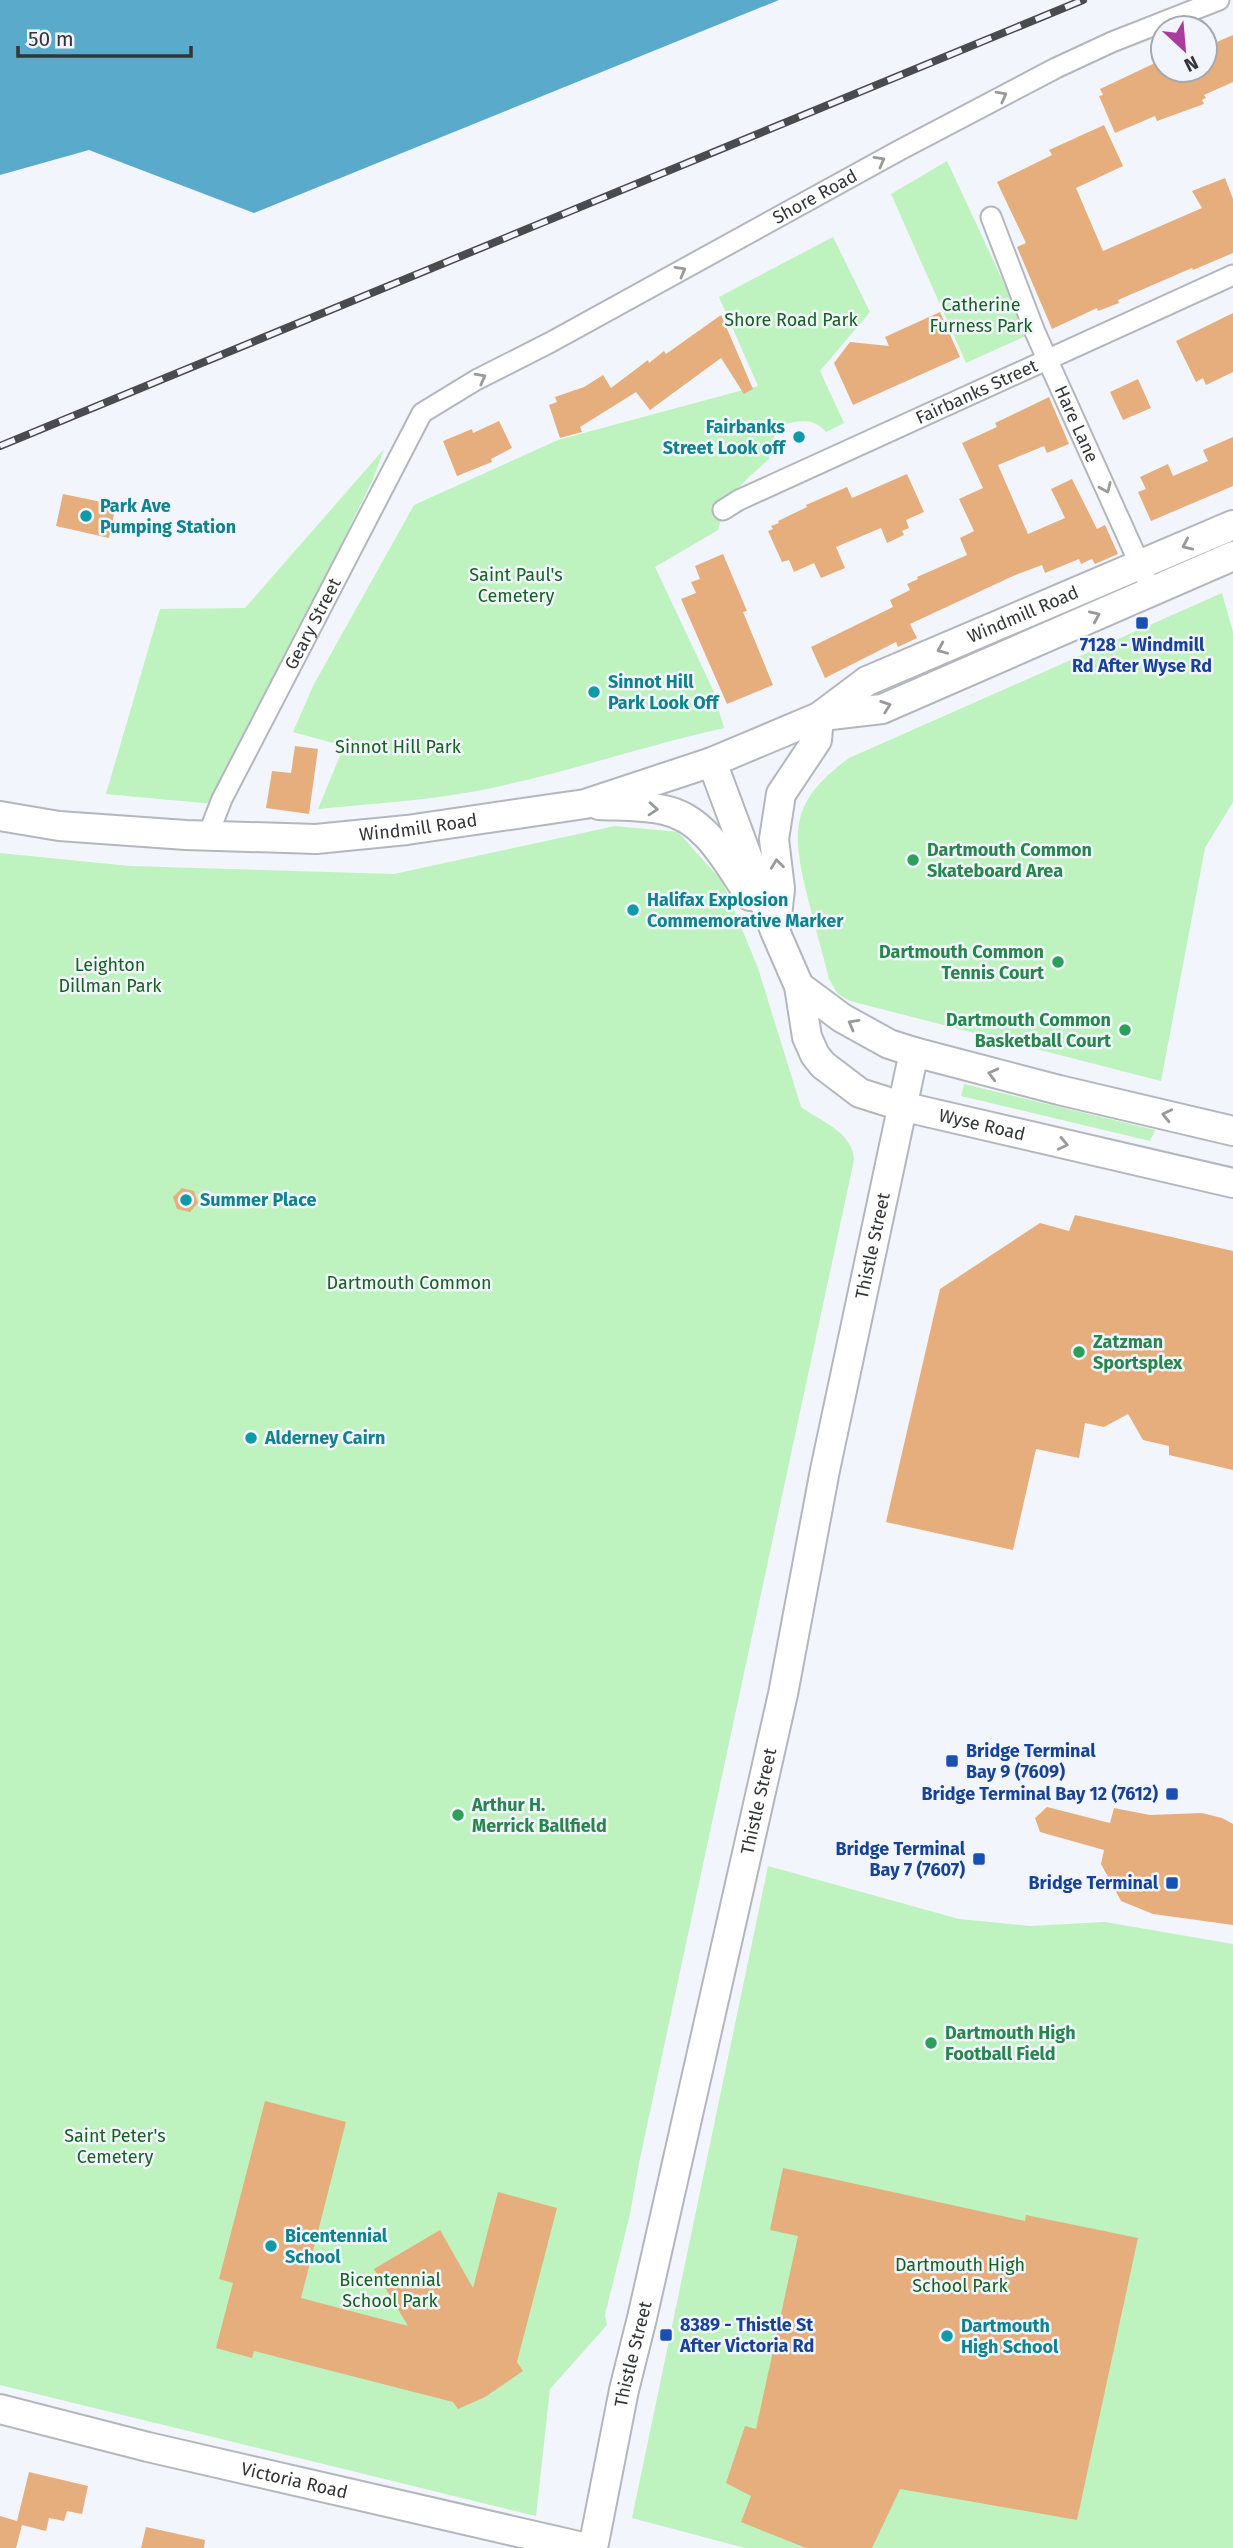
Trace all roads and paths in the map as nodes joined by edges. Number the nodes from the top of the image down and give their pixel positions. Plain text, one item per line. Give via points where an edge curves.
1 (1219, 0) edge
2 (991, 217) dead end
3 (1233, 275) edge
4 (1048, 358) junction
5 (422, 413) joint
6 (723, 510) dead end
7 (1233, 525) edge
8 (1233, 556) edge
9 (1141, 565) junction
10 (1151, 592) junction
11 (819, 717) junction
12 (712, 762) junction
13 (585, 804) junction
14 (0, 816) edge
15 (208, 835) junction
16 (775, 932) junction
17 (799, 986) junction
18 (914, 1052) junction
19 (901, 1107) junction
20 (1233, 1131) edge
21 (1233, 1183) edge
22 (0, 2409) edge
23 (587, 2548) edge
24 (593, 2548) edge

5 -> 1 street, Shore Road via 1056,68
2 - 4 street, Hare Lane
3 - 4 street, Fairbanks Street
4 - 6 street, Fairbanks Street
4 -> 9 street, Hare Lane
5 - 15 street, Geary Street via 222,799
7 -> 9 main road, Windmill Road
8 - 10 main road, Windmill Road
9 - 10 street, Hare Lane
9 -> 11 main road, Windmill Road via 867,681
11 -> 10 main road, Windmill Road via 882,709
11 - 12 main road, Windmill Road
16 -> 11 main road via 780,889 774,838 781,794 817,740
12 - 13 main road, Windmill Road
12 - 16 main road, Wyse Road
13 - 15 main road, Windmill Road via 316,839
13 -> 16 main road via 666,810 684,818 708,835
14 - 15 main road, Windmill Road via 59,826
16 - 17 main road, Wyse Road
18 -> 17 main road, Wyse Road via 842,1018
17 - 19 main road, Wyse Road via 807,1037 823,1065 860,1093
18 - 19 main road, Thistle Street
20 -> 18 main road, Wyse Road
19 -> 21 main road, Wyse Road
19 - 24 main road, Thistle Street via 783,1693 624,2390
22 - 23 main road, Victoria Road

